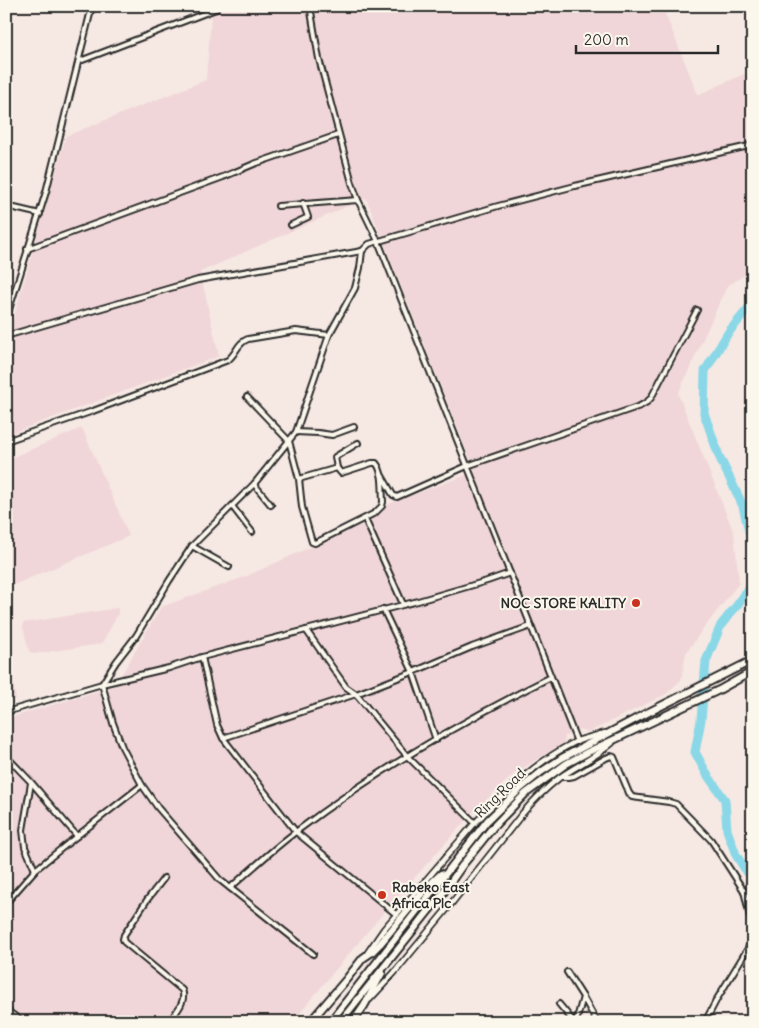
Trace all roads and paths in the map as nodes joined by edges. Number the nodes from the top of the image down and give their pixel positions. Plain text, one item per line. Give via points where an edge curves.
1 (92, 6) edge
2 (310, 6) edge
3 (216, 9) dead end
4 (80, 61) junction
5 (338, 135) junction
6 (753, 145) edge
7 (358, 200) junction
8 (303, 203) junction
9 (6, 206) edge
10 (278, 206) dead end
11 (40, 214) junction
12 (291, 225) dead end
13 (378, 241) junction
14 (28, 249) junction
15 (362, 251) junction
16 (697, 310) dead end
17 (6, 319) edge
18 (328, 335) junction
19 (6, 336) edge
20 (247, 398) dead end
21 (354, 427) dead end
22 (296, 432) junction
23 (6, 441) edge
24 (289, 441) junction
25 (358, 442) dead end
26 (467, 466) junction
27 (337, 468) junction
28 (381, 474) junction
29 (299, 479) junction
30 (254, 484) junction
31 (271, 505) dead end
32 (232, 506) junction
33 (365, 518) junction
34 (252, 532) dead end
35 (192, 546) junction
36 (229, 567) dead end
37 (510, 573) junction
38 (403, 604) junction
39 (383, 610) junction
40 (531, 626) junction
41 (306, 630) junction
42 (202, 657) junction
43 (753, 660) edge
44 (753, 671) edge
45 (413, 672) junction
46 (551, 677) junction
47 (102, 684) junction
48 (356, 694) junction
49 (6, 712) edge
50 (614, 730) junction
51 (619, 737) junction
52 (223, 738) junction
53 (436, 740) junction
54 (577, 742) junction
55 (6, 756) edge
56 (407, 756) junction
57 (560, 777) junction
58 (31, 782) junction
59 (142, 786) junction
60 (475, 823) junction
61 (296, 832) junction
62 (77, 836) junction
63 (456, 860) junction
64 (35, 870) junction
65 (164, 878) dead end
66 (230, 888) junction
67 (744, 890) junction
68 (753, 893) edge
69 (6, 903) edge
70 (396, 915) junction
71 (753, 930) edge
72 (753, 940) edge
73 (313, 954) dead end
74 (363, 958) junction
75 (388, 961) junction
76 (567, 972) dead end
77 (583, 997) junction
78 (559, 1004) dead end
79 (364, 1006) junction
80 (6, 1010) edge
81 (23, 1022) edge
82 (170, 1022) edge
83 (310, 1022) edge
84 (330, 1022) edge
85 (340, 1022) edge
86 (353, 1022) edge
87 (575, 1022) edge
88 (598, 1022) edge
89 (705, 1022) edge

1 - 4 street
2 - 5 street
3 - 4 street
4 - 11 street
5 - 7 street
5 - 14 street
6 - 13 street via 575,186
7 - 8 street
7 - 13 street
8 - 10 street
8 - 12 street via 308,217
9 - 11 street
11 - 14 street
13 - 15 street
13 - 26 street
14 - 17 street
15 - 18 street via 355,288
15 - 19 street via 198,280
16 - 26 street via 646,402
18 - 22 street
18 - 23 street via 296,332 243,340 228,360
20 - 24 street
21 - 22 street via 332,435
22 - 24 street
24 - 29 street
24 - 30 street
25 - 27 street via 335,457
26 - 28 street via 397,497 393,496
26 - 37 street
27 - 28 street via 340,473 376,463
27 - 29 street
28 - 33 street via 382,506
29 - 33 street via 302,507 313,543
30 - 31 street
30 - 32 street
32 - 34 street
32 - 35 street
33 - 38 street
35 - 36 street
35 - 47 street
37 - 38 street
37 - 40 street
38 - 39 street
39 - 41 street
39 - 45 street
40 - 45 street
40 - 46 street
41 - 42 street
41 - 48 street via 346,687
42 - 47 street
42 - 52 street via 217,725
43 - 50 highway, Ring Road
44 - 51 highway, Ring Road
45 - 48 street
45 - 53 street
46 - 53 street
46 - 54 street
47 - 49 street
47 - 59 street via 122,747
48 - 52 street
48 - 56 street
50 - 54 street
50 - 63 highway, Ring Road via 541,772 487,821
51 - 57 street
51 - 75 highway, Ring Road via 566,764 520,799 493,827
52 - 61 street
53 - 56 street
54 - 60 street via 530,772
55 - 58 street
56 - 60 street
56 - 61 street
57 - 67 street via 574,776 606,758 614,757 632,798 676,804 711,840
57 - 79 street via 522,814
58 - 62 street
58 - 64 street via 23,830 25,847
59 - 62 street
59 - 66 street
60 - 70 street
61 - 66 street
61 - 70 street
62 - 64 street
63 - 74 highway
63 - 84 highway, Ring Road
64 - 69 street
65 - 82 street via 123,939 184,993 184,1000
66 - 73 street
67 - 68 street
67 - 71 street
70 - 74 street
72 - 89 street
74 - 83 highway
75 - 79 highway
75 - 85 highway, Ring Road
76 - 77 street
77 - 87 street
77 - 88 street
78 - 87 street
79 - 86 highway
80 - 81 street

